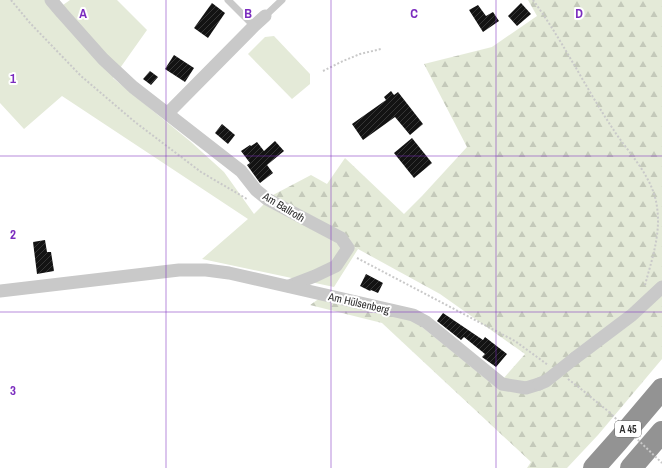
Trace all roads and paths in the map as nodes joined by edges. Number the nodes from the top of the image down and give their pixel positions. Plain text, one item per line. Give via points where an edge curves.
1 (11, 0) edge
2 (51, 0) edge
3 (228, 0) edge
4 (282, 0) edge
5 (533, 0) edge
6 (265, 16) joint
7 (254, 26) junction
8 (381, 49) dead end
9 (324, 71) dead end
10 (168, 113) junction
11 (149, 132) dead end
12 (346, 252) junction
13 (289, 286) junction
14 (662, 287) edge
15 (0, 291) edge
16 (644, 291) dead end
17 (551, 367) dead end
18 (563, 376) dead end
19 (662, 389) edge
20 (662, 432) edge
21 (662, 463) edge
22 (594, 468) edge
23 (631, 468) edge

1 - 11 path via 81,76
2 - 10 street, Am Ballroth via 103,59 133,87
3 - 7 lane
4 - 6 lane
5 - 16 path via 651,184 657,207 658,233
6 - 7 street
7 - 10 street
8 - 9 path via 360,54
10 - 12 street, Am Ballroth via 241,171 267,199 341,238 348,248
12 - 13 street via 336,266
12 - 17 path via 515,341
13 - 14 street, Am Hülsenberg, bridge via 413,315 426,322 502,384 526,388 546,381 632,315
13 - 15 street, Am Hülsenberg via 230,273 179,270
18 - 21 path, bridge via 609,412
19 - 22 highway, A 45
20 - 23 highway, A 45

